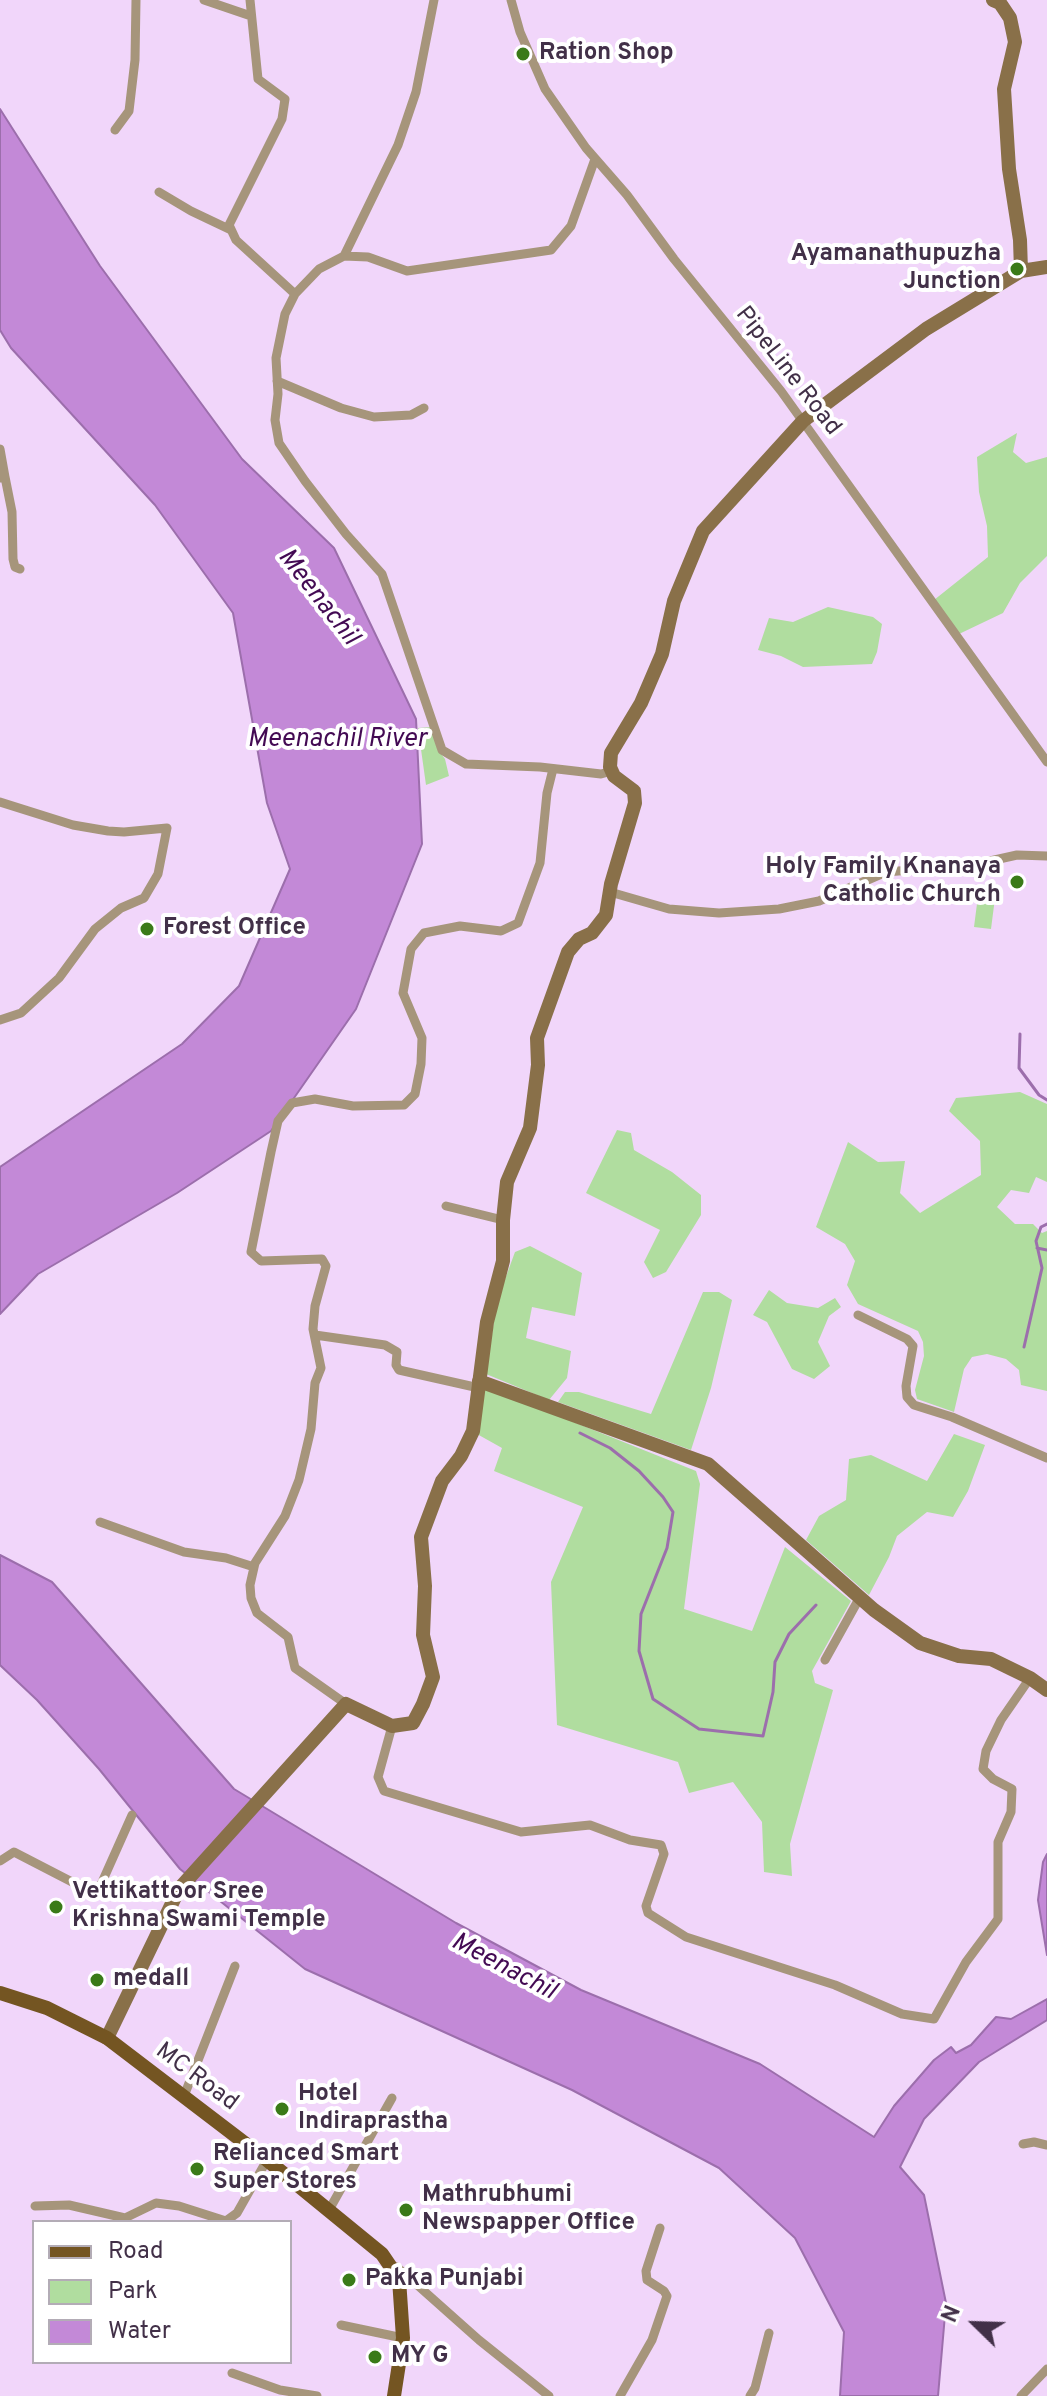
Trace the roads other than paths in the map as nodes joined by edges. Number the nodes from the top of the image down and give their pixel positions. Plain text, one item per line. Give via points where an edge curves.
1 (136, 0) edge
2 (204, 0) edge
3 (250, 0) edge
4 (434, 0) edge
5 (511, 0) edge
6 (993, 0) edge
7 (251, 16) junction
8 (115, 130) dead end
9 (595, 159) junction
10 (159, 192) dead end
11 (231, 230) junction
12 (344, 256) junction
13 (1047, 267) edge
14 (1021, 271) junction
15 (295, 294) junction
16 (277, 381) junction
17 (424, 408) dead end
18 (803, 421) junction
19 (0, 449) edge
20 (3, 478) edge
21 (20, 569) dead end
22 (1047, 762) edge
23 (553, 769) junction
24 (612, 771) junction
25 (0, 802) edge
26 (1047, 856) edge
27 (610, 892) junction
28 (0, 1020) edge
29 (446, 1206) dead end
30 (503, 1220) junction
31 (858, 1315) dead end
32 (315, 1335) junction
33 (479, 1384) junction
34 (1047, 1458) edge
35 (100, 1522) dead end
36 (254, 1567) junction
37 (860, 1597) junction
38 (825, 1660) dead end
39 (1030, 1678) junction
40 (1047, 1690) edge
41 (346, 1704) junction
42 (392, 1726) junction
43 (132, 1815) dead end
44 (0, 1861) edge
45 (235, 1966) dead end
46 (0, 1993) edge
47 (107, 2038) junction
48 (184, 2096) junction
49 (392, 2098) dead end
50 (1023, 2144) dead end
51 (1047, 2145) edge
52 (267, 2160) junction
53 (35, 2206) dead end
54 (329, 2210) junction
55 (223, 2220) edge
56 (227, 2220) edge
57 (660, 2228) dead end
58 (382, 2254) junction
59 (341, 2325) dead end
60 (769, 2333) dead end
61 (403, 2338) junction
62 (1047, 2369) edge
63 (232, 2373) dead end
64 (317, 2396) edge
65 (394, 2396) edge
66 (549, 2396) edge
67 (620, 2396) edge
68 (750, 2396) edge
69 (1021, 2396) edge

1 - 8 street via 129,111
2 - 7 street
3 - 7 street
4 - 12 street via 416,92 398,145
5 - 9 street, PipeLine Road via 545,89
6 - 14 main road via 1010,18 1015,42 1004,89
7 - 11 street via 258,79 285,99 282,119 233,215
9 - 12 street via 571,226 551,250 407,271 368,257
9 - 18 street, PipeLine Road
10 - 11 street
11 - 15 street
12 - 15 street via 319,269
13 - 14 main road
14 - 18 main road via 926,329
15 - 16 street via 285,314
16 - 17 street via 374,417 411,415
16 - 23 street via 279,443 382,574 442,750 466,764
18 - 22 street, PipeLine Road
18 - 24 main road via 703,531 674,601 662,654 611,753
19 - 20 street
20 - 21 street via 12,512 13,559
23 - 24 street
23 - 32 street via 540,863 518,923 501,931 460,926 424,933 411,949 403,993 422,1038 415,1094 404,1105 353,1106 315,1099 292,1103 278,1121 251,1252 261,1261 322,1259 326,1266 315,1306
24 - 27 main road via 634,791 635,803
25 - 28 street via 108,831 167,828 158,874 144,898 95,929 59,978 21,1013
26 - 27 street via 886,872 819,901 779,909 669,909
27 - 30 main road via 606,915 568,952 537,1038 530,1128 507,1182
29 - 30 street
30 - 33 main road via 503,1261 487,1322
31 - 34 street via 913,1346 906,1386 914,1405
32 - 33 street via 385,1345 397,1352 399,1370
32 - 36 street via 321,1368 299,1480 285,1516
33 - 37 main road via 708,1464
33 - 42 main road via 473,1431 442,1481 421,1537 423,1635 433,1677 413,1723
35 - 36 street via 184,1552
36 - 41 street via 251,1598 257,1613 288,1637 295,1668
37 - 38 street
37 - 39 main road via 920,1643 959,1656 991,1659
39 - 40 main road
39 - 42 street via 1001,1720 983,1769 1012,1789 1011,1812 998,1842 998,1919 934,2019 902,2014 835,1985 686,1937 648,1913 664,1854 661,1845 590,1825 521,1832 384,1791 378,1777
41 - 42 main road
41 - 47 main road via 179,1889
43 - 44 street via 99,1889 74,1883 14,1852
45 - 48 street
46 - 47 main road, MC Road via 47,2008
47 - 48 main road, MC Road
48 - 52 main road, MC Road
49 - 54 street
50 - 51 street
52 - 54 main road, MC Road
52 - 56 street via 237,2213
53 - 55 street via 69,2205 125,2218 156,2203
54 - 58 main road, MC Road
57 - 67 street via 646,2271 647,2280 667,2296 652,2340
58 - 61 main road, MC Road via 399,2279
58 - 66 street
59 - 61 street
60 - 68 street
61 - 65 main road, MC Road
62 - 69 street
63 - 64 street

